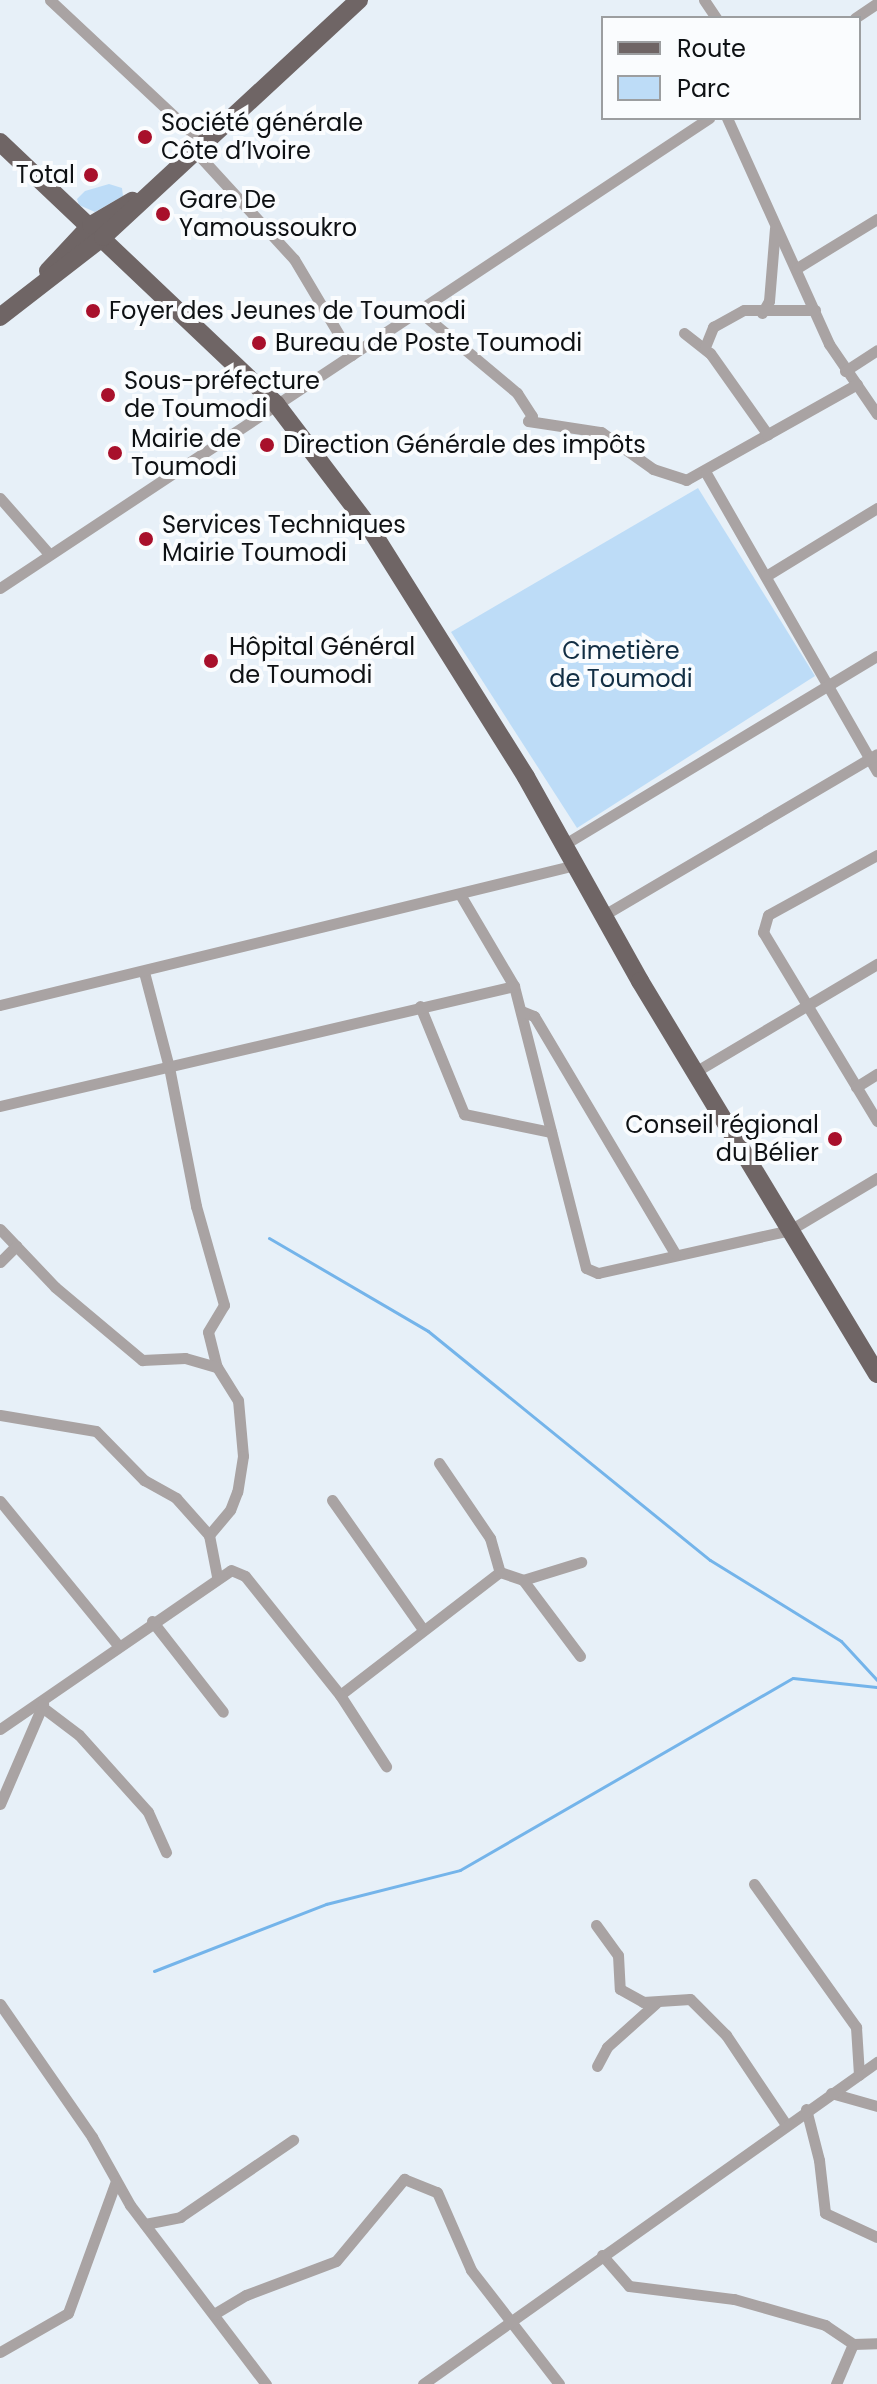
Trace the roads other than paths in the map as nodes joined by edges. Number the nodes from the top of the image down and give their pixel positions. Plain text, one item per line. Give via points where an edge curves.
1 (50, 0) edge
2 (359, 0) edge
3 (877, 3) edge
4 (858, 16) edge
5 (706, 120) edge
6 (728, 120) edge
7 (0, 142) edge
8 (198, 146) junction
9 (877, 219) edge
10 (776, 224) junction
11 (97, 231) junction
12 (797, 268) junction
13 (815, 310) junction
14 (419, 311) junction
15 (762, 313) junction
16 (0, 317) edge
17 (684, 333) dead end
18 (705, 347) junction
19 (877, 350) edge
20 (351, 355) junction
21 (845, 371) junction
22 (857, 384) junction
23 (276, 404) junction
24 (877, 414) edge
25 (768, 435) junction
26 (706, 473) junction
27 (0, 498) edge
28 (877, 508) edge
29 (49, 554) junction
30 (766, 576) junction
31 (0, 588) edge
32 (877, 656) edge
33 (828, 688) junction
34 (873, 756) edge
35 (877, 771) edge
36 (565, 844) junction
37 (877, 855) edge
38 (575, 865) junction
39 (461, 896) junction
40 (604, 915) junction
41 (877, 964) edge
42 (144, 972) junction
43 (514, 986) junction
44 (0, 1005) edge
45 (806, 1005) junction
46 (420, 1006) junction
47 (521, 1011) junction
48 (169, 1067) junction
49 (695, 1072) junction
50 (877, 1074) edge
51 (856, 1087) junction
52 (0, 1106) edge
53 (877, 1121) edge
54 (551, 1132) junction
55 (877, 1178) edge
56 (0, 1229) edge
57 (790, 1230) junction
58 (16, 1246) junction
59 (675, 1253) junction
60 (0, 1262) edge
61 (217, 1367) junction
62 (877, 1374) edge
63 (0, 1415) edge
64 (439, 1463) dead end
65 (332, 1500) dead end
66 (0, 1501) edge
67 (209, 1535) junction
68 (581, 1562) dead end
69 (500, 1572) junction
70 (217, 1576) junction
71 (523, 1580) junction
72 (152, 1621) junction
73 (422, 1628) junction
74 (118, 1645) junction
75 (580, 1656) dead end
76 (340, 1695) junction
77 (44, 1701) junction
78 (223, 1712) dead end
79 (0, 1729) edge
80 (386, 1766) dead end
81 (0, 1804) edge
82 (166, 1852) dead end
83 (754, 1884) dead end
84 (596, 1925) dead end
85 (656, 2003) junction
86 (0, 2004) edge
87 (877, 2062) edge
88 (597, 2066) dead end
89 (859, 2075) junction
90 (831, 2093) junction
91 (877, 2106) edge
92 (806, 2109) junction
93 (785, 2123) junction
94 (293, 2140) dead end
95 (116, 2181) junction
96 (145, 2224) junction
97 (877, 2237) edge
98 (602, 2255) junction
99 (214, 2314) junction
100 (513, 2319) junction
101 (877, 2343) edge
102 (853, 2344) junction
103 (0, 2352) edge
104 (266, 2384) edge
105 (423, 2384) edge
106 (559, 2384) edge
107 (836, 2384) edge

1 - 8 street
2 - 8 main road
3 - 4 street
5 - 14 street
6 - 10 street
7 - 11 main road
8 - 11 main road
8 - 20 street via 284,247
9 - 12 street
10 - 12 street
10 - 15 street via 769,301
11 - 16 main road
11 - 23 main road
12 - 13 street
13 - 15 street
13 - 21 street
14 - 20 street
14 - 26 street via 517,393 532,416 528,421 601,432 653,469 686,480
15 - 18 street via 747,310 723,320 713,327
17 - 18 street
18 - 25 street
19 - 21 street
20 - 23 street
21 - 22 street
22 - 24 street
22 - 25 street
23 - 29 street
23 - 36 main road via 407,583
25 - 26 street
26 - 30 street
27 - 29 street
28 - 30 street
29 - 31 street
30 - 33 street
32 - 33 street
33 - 34 street
33 - 36 street
34 - 35 street
34 - 40 street
36 - 38 main road
37 - 45 street via 768,915 764,923 763,932
38 - 39 street
38 - 40 main road
39 - 42 street
39 - 43 street
40 - 49 main road
41 - 45 street
42 - 44 street
42 - 48 street
43 - 46 street
43 - 47 street
45 - 49 street
45 - 51 street
46 - 48 street
46 - 54 street via 464,1114
47 - 54 street
47 - 59 street via 534,1016
48 - 52 street
48 - 61 street via 196,1206 224,1305 208,1332
49 - 57 main road
50 - 51 street
51 - 53 street
54 - 59 street via 586,1268 598,1273
55 - 57 street
56 - 58 street
57 - 59 street
57 - 62 main road
58 - 60 street
58 - 61 street via 55,1287 142,1360 185,1358
61 - 67 street via 238,1400 243,1456 230,1510
63 - 67 street via 96,1431 144,1480 176,1498
64 - 69 street via 490,1538
65 - 73 street
66 - 74 street
67 - 70 street
68 - 71 street
69 - 71 street
69 - 73 street
70 - 72 street
70 - 76 street via 231,1570 245,1576
71 - 75 street
72 - 74 street
72 - 78 street
73 - 76 street
74 - 77 street
76 - 80 street
77 - 79 street
77 - 81 street
77 - 82 street via 148,1812
83 - 89 street via 856,2027
84 - 85 street via 618,1955 620,1989
85 - 88 street via 607,2047
85 - 93 street via 680,1996 690,1999 726,2035
86 - 95 street
87 - 89 street
89 - 90 street
90 - 91 street
90 - 92 street
92 - 93 street
92 - 97 street via 825,2213
93 - 98 street
94 - 96 street via 180,2217
95 - 96 street
95 - 103 street via 68,2313
96 - 99 street
98 - 100 street
98 - 102 street via 629,2286 734,2299 825,2325
99 - 100 street via 246,2295 336,2261 404,2179 437,2192 471,2270
99 - 104 street
100 - 105 street
100 - 106 street
101 - 102 street
102 - 107 street

